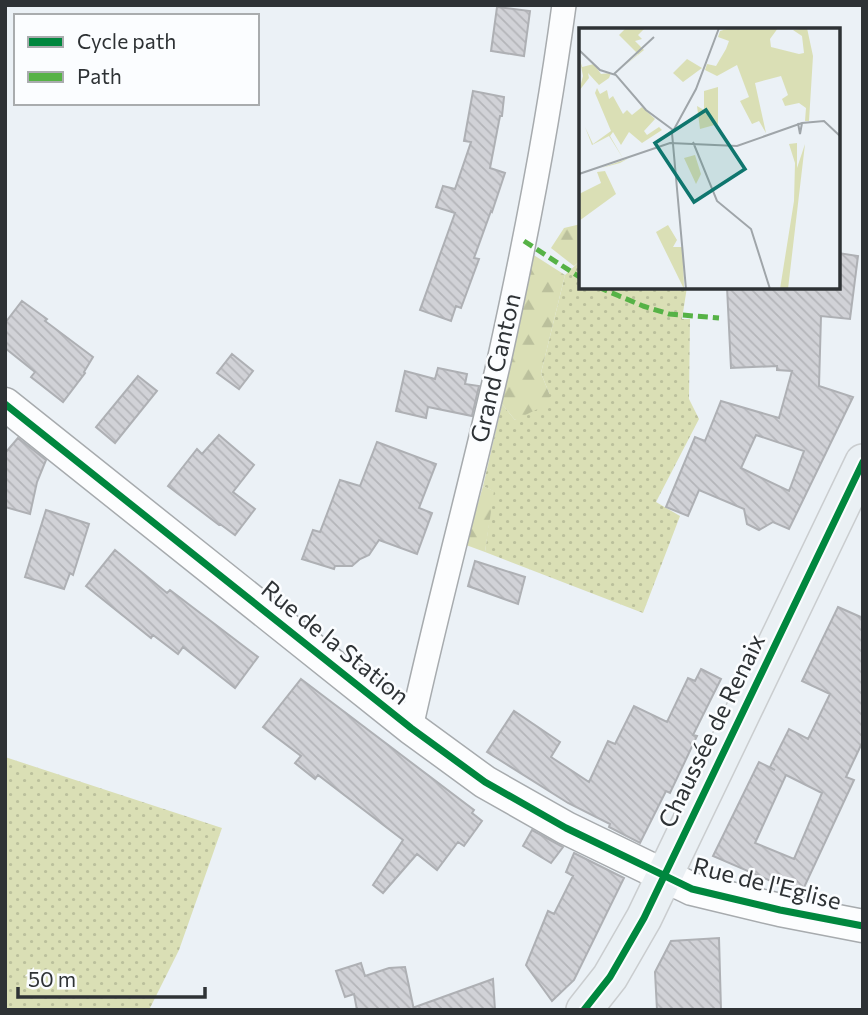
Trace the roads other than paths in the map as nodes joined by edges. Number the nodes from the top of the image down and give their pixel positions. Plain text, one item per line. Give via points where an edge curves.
1 (564, 5) edge
2 (5, 404) edge
3 (863, 461) edge
4 (411, 728) junction
5 (664, 876) junction
6 (863, 926) edge
7 (584, 1010) edge

1 - 4 street, Grand Canton via 547,125 507,321
2 - 4 street, Rue de la Station
3 - 5 main road, Chaussée de Renaix
4 - 5 street, Rue de la Station via 485,782
5 - 6 street, Rue de l'Eglise via 692,889
5 - 7 main road, Chaussée de Renaix via 624,955

